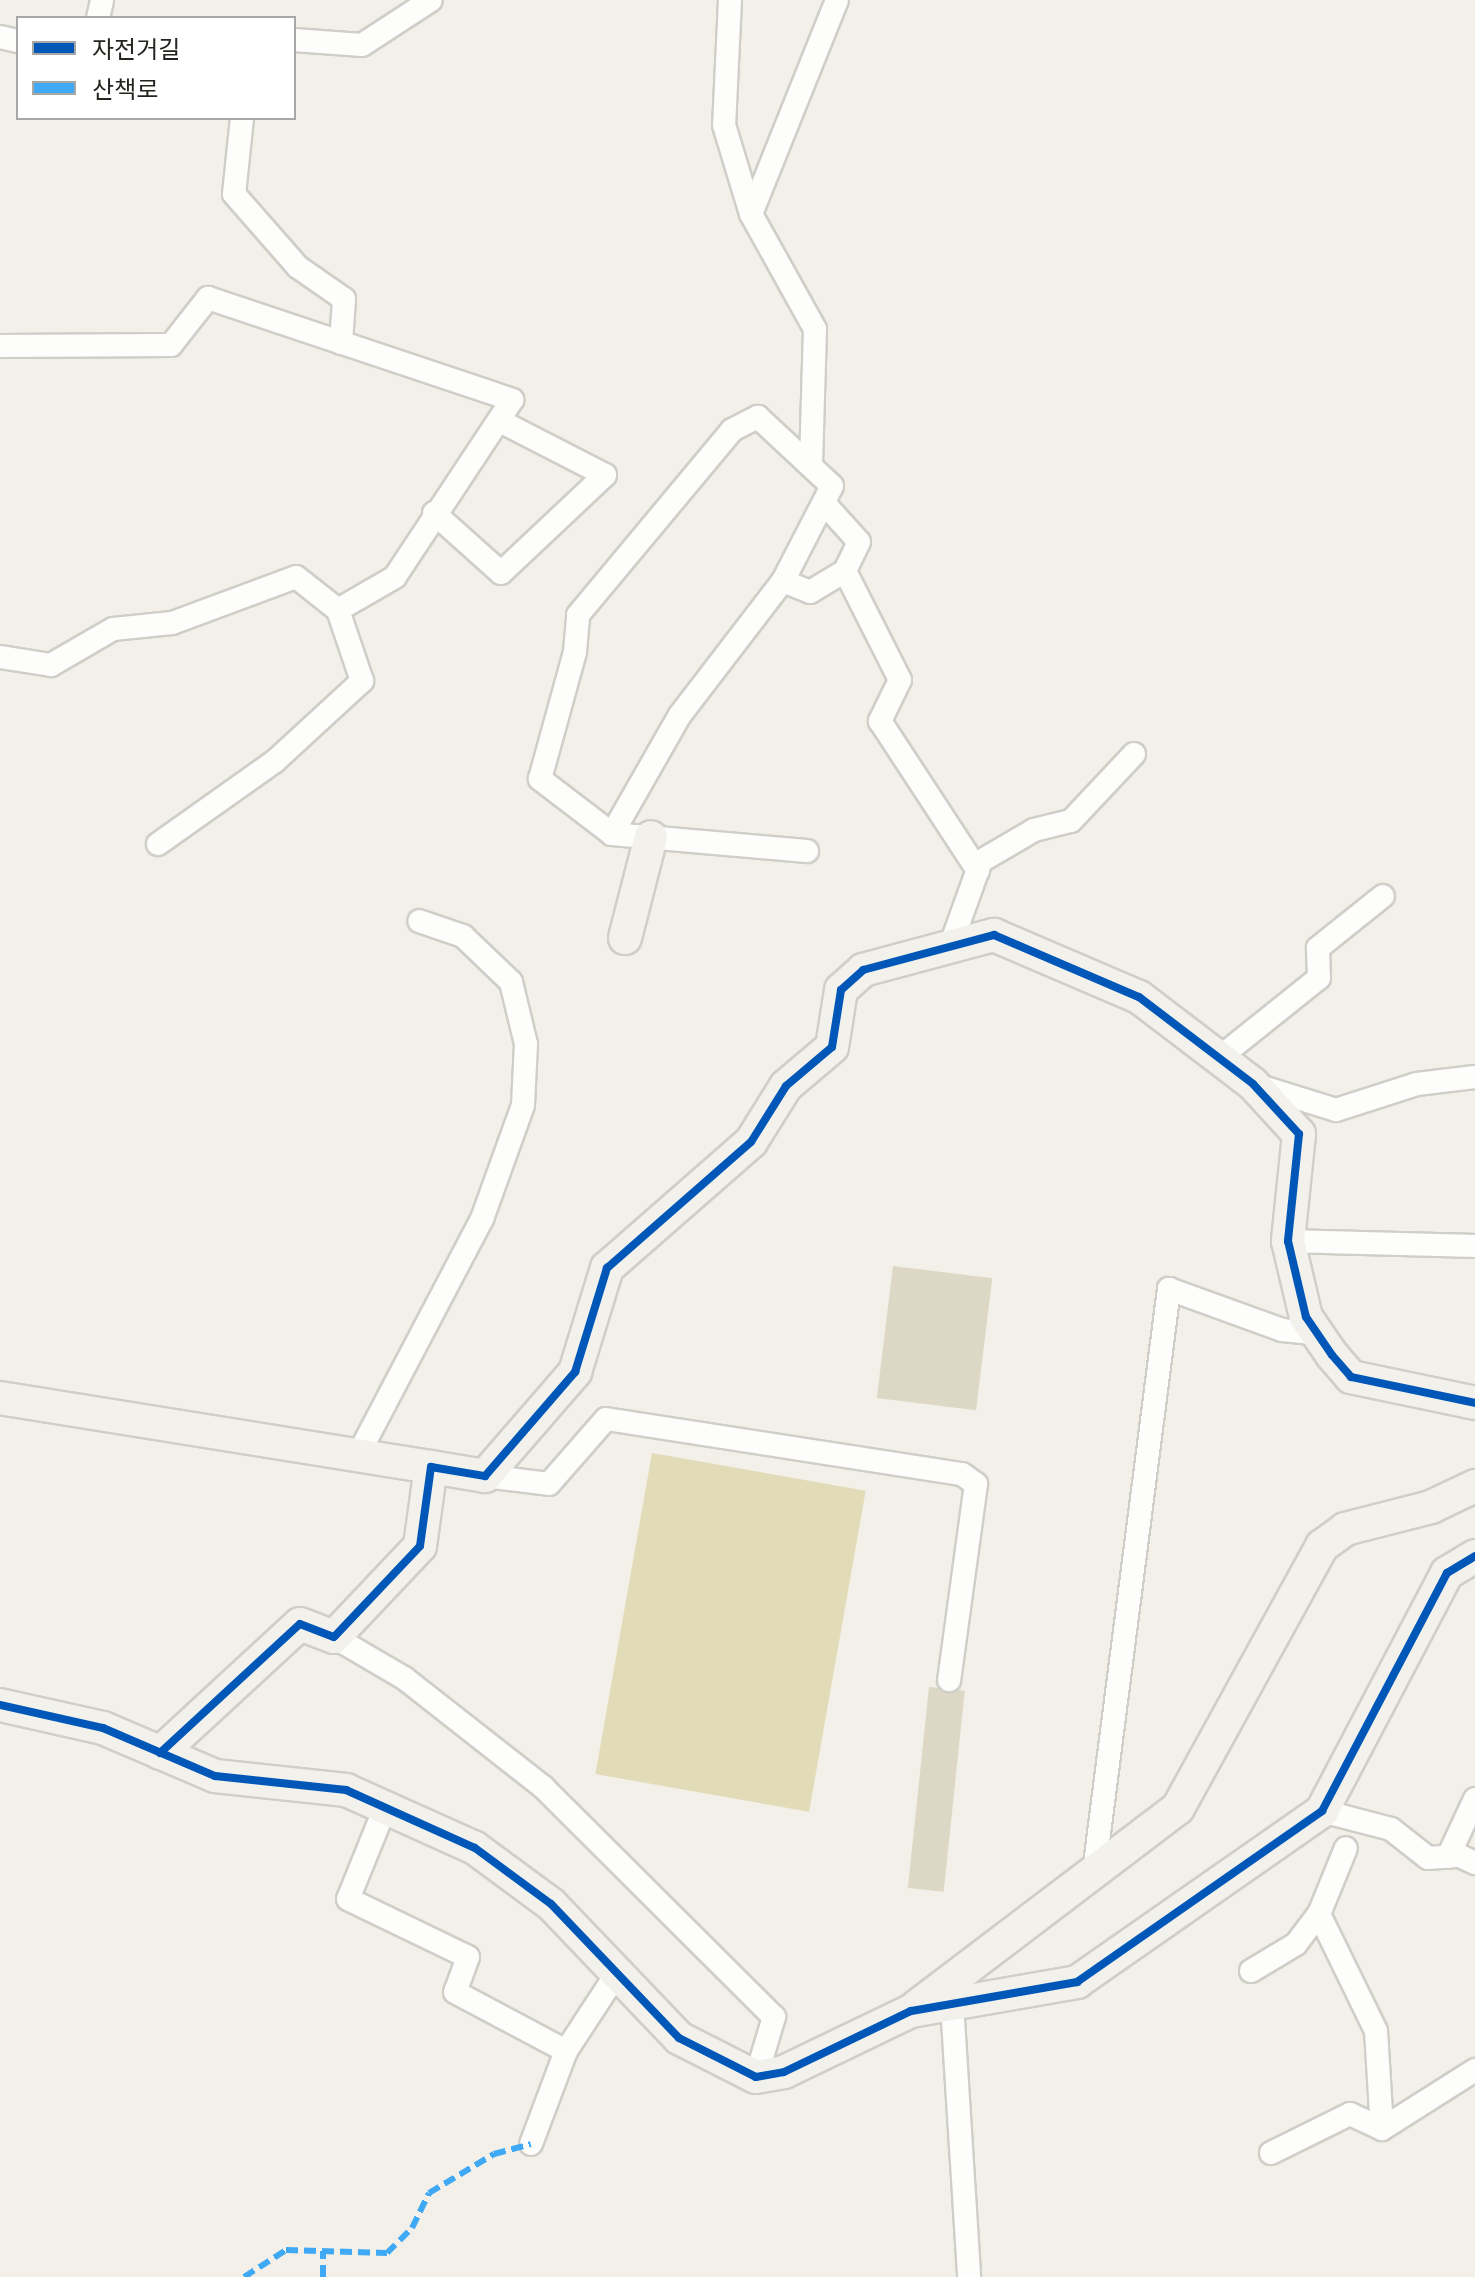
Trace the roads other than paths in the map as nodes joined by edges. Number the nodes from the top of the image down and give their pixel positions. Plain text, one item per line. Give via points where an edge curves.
1 (431, 0) edge
2 (730, 0) edge
3 (837, 0) edge
4 (296, 40) edge
5 (242, 120) edge
6 (751, 214) junction
7 (341, 343) junction
8 (0, 346) edge
9 (502, 422) junction
10 (811, 466) junction
11 (824, 503) junction
12 (434, 513) junction
13 (845, 571) junction
14 (783, 581) junction
15 (338, 610) junction
16 (0, 657) edge
17 (1134, 754) dead end
18 (612, 834) junction
19 (651, 837) junction
20 (158, 844) dead end
21 (807, 851) dead end
22 (978, 871) junction
23 (1383, 896) dead end
24 (419, 921) dead end
25 (625, 938) dead end
26 (950, 947) junction
27 (1219, 1058) junction
28 (1475, 1077) edge
29 (1253, 1084) junction
30 (1288, 1241) junction
31 (1475, 1246) edge
32 (1322, 1334) junction
33 (0, 1398) edge
34 (1475, 1403) edge
35 (358, 1455) junction
36 (431, 1467) junction
37 (485, 1476) junction
38 (1475, 1486) edge
39 (1475, 1556) edge
40 (334, 1637) junction
41 (949, 1680) dead end
42 (0, 1705) edge
43 (160, 1753) junction
44 (1475, 1799) edge
45 (385, 1808) junction
46 (1322, 1811) junction
47 (1346, 1848) dead end
48 (1448, 1857) junction
49 (1475, 1863) edge
50 (1094, 1872) junction
51 (1319, 1914) junction
52 (1251, 1971) dead end
53 (617, 1973) junction
54 (952, 2004) junction
55 (911, 2011) junction
56 (566, 2051) junction
57 (1475, 2070) edge
58 (756, 2077) junction
59 (1382, 2129) junction
60 (531, 2144) dead end
61 (1271, 2153) dead end
62 (969, 2277) edge

1 - 4 street via 362,45
2 - 6 street via 724,125
3 - 6 street
5 - 7 street via 234,194 298,267 344,299
6 - 10 street via 815,329
7 - 8 street via 208,298 171,345
7 - 9 street via 512,400
9 - 12 street
9 - 12 street via 605,475 501,573
10 - 11 street via 832,486
10 - 18 street via 758,417 732,430 578,615 575,652 540,779
11 - 13 street via 859,542
11 - 14 street
12 - 15 street via 395,577
13 - 14 street via 810,592
13 - 22 street via 900,680 880,721
14 - 18 street via 680,715
15 - 16 street via 296,577 172,623 113,629 51,665
15 - 20 street via 362,681 274,762
17 - 22 street via 1071,821 1034,830 981,861
18 - 19 street
19 - 21 street
19 - 25 street
22 - 26 street
23 - 27 street via 1318,948 1319,978
24 - 35 street via 463,936 511,982 526,1044 523,1105 482,1219
26 - 27 street via 994,935 1139,997
26 - 37 street via 863,970 841,990 832,1047 786,1086 751,1142 607,1268 575,1372
27 - 29 street
28 - 29 street via 1417,1084 1336,1110
29 - 30 street via 1299,1134
30 - 31 street
30 - 32 street via 1306,1317
32 - 34 street via 1351,1377
32 - 50 street via 1282,1330 1169,1289
33 - 35 street
35 - 36 street
36 - 37 street
36 - 40 street via 420,1546
37 - 41 street via 549,1484 606,1419 962,1474 976,1484
38 - 50 street via 1431,1507 1345,1529 1322,1546 1178,1808
39 - 46 street via 1447,1573
40 - 43 street via 300,1624
40 - 58 street via 404,1678 543,1787 774,2017
42 - 43 street via 103,1728
43 - 45 street via 215,1776 346,1790
44 - 48 street
45 - 53 street via 475,1848 551,1904
45 - 56 street via 348,1899 468,1957 455,1992
46 - 48 street via 1391,1829 1428,1858
46 - 54 street via 1077,1982
47 - 51 street
48 - 49 street
50 - 55 street
51 - 52 street via 1296,1944
51 - 59 street via 1376,2031
53 - 56 street
53 - 58 street via 679,2038
54 - 55 street
54 - 62 street
55 - 58 street via 784,2072
56 - 60 street
57 - 59 street
59 - 61 street via 1350,2114

